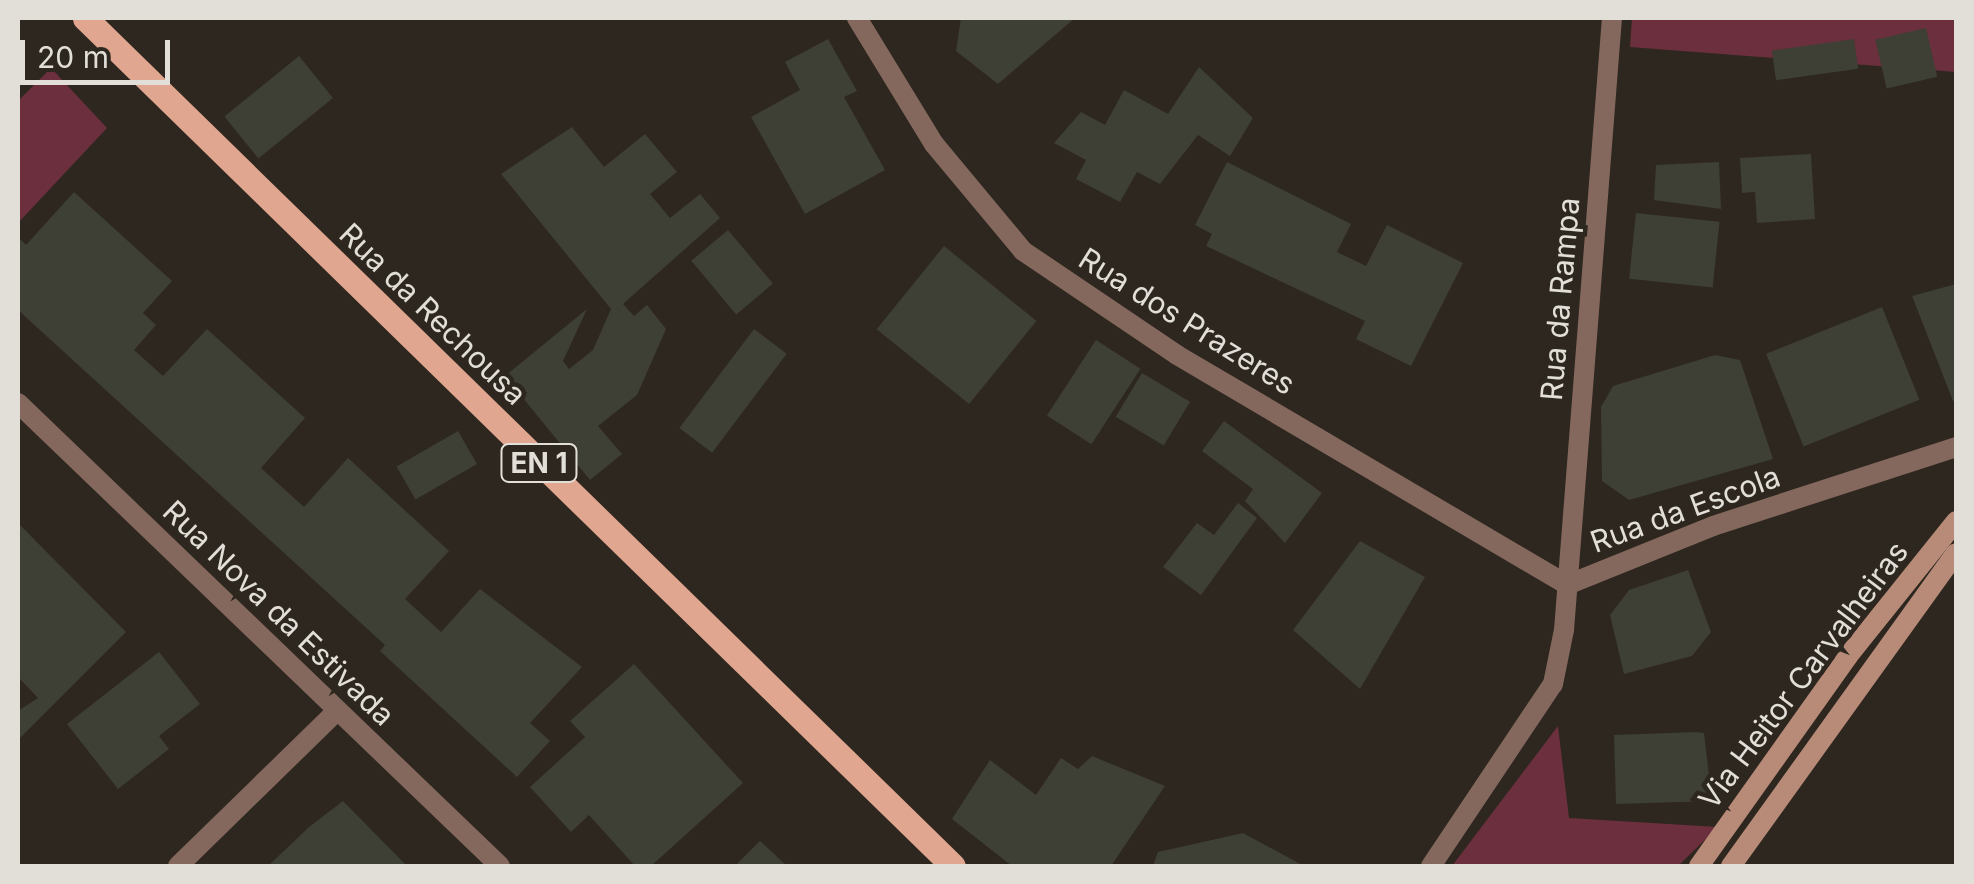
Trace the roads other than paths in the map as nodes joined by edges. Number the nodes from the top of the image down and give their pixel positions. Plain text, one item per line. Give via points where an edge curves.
1 (85, 18) edge
2 (858, 18) edge
3 (1612, 18) edge
4 (18, 404) edge
5 (1956, 447) edge
6 (1956, 521) edge
7 (1956, 553) edge
8 (1568, 585) junction
9 (337, 711) junction
10 (178, 866) edge
11 (500, 866) edge
12 (954, 866) edge
13 (1431, 866) edge
14 (1699, 866) edge
15 (1732, 866) edge

1 - 12 main road, Rua da Rechousa / EN 1
2 - 8 street, Rua dos Prazeres via 934,144 1023,251 1178,355
3 - 8 street, Rua da Rampa
4 - 9 street, Rua Nova da Estivada
5 - 8 street, Rua da Escola via 1713,526
6 - 14 main road, Via Heitor Carvalheiras via 1848,656
7 - 15 main road, Via Heitor Carvalheiras
8 - 13 street, Rua da Escola via 1552,684
9 - 10 street
9 - 11 street, Rua Nova da Estivada

